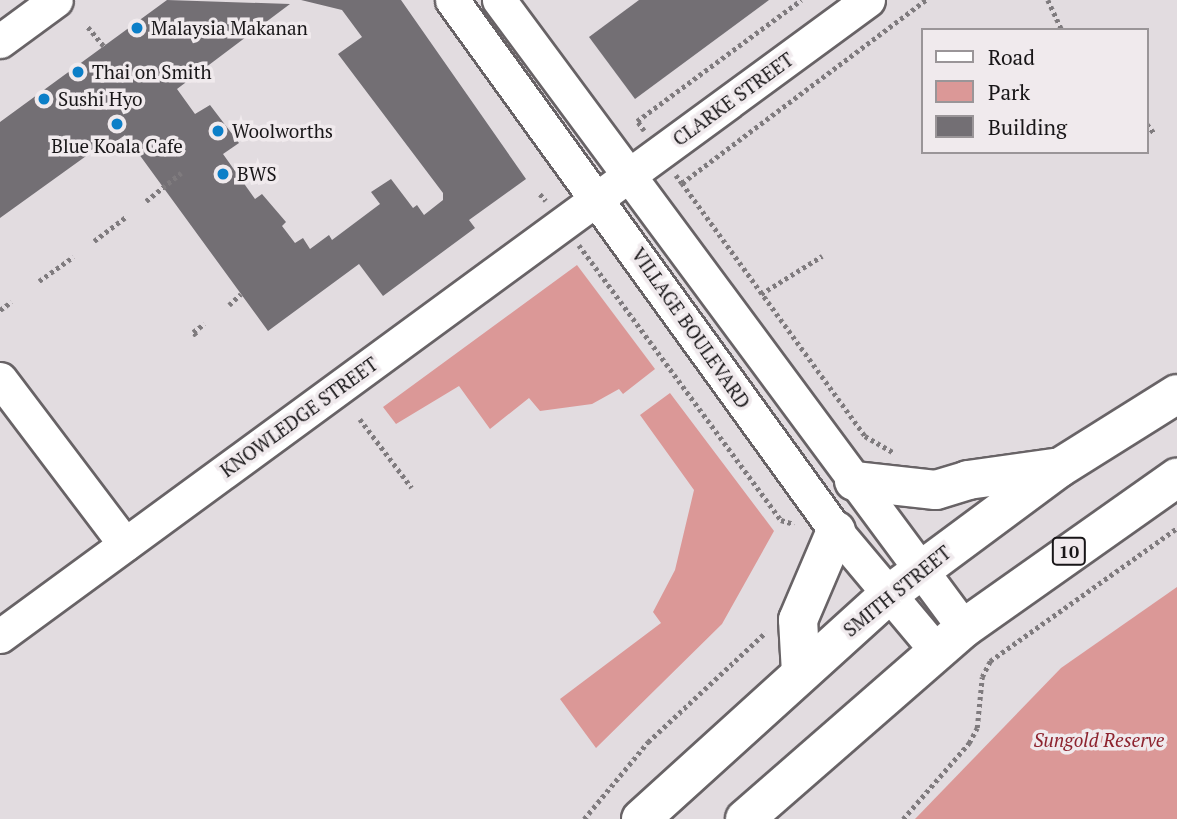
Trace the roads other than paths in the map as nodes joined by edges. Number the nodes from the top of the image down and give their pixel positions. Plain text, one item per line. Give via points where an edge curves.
1 (452, 0) edge
2 (499, 0) edge
3 (868, 0) edge
4 (37, 4) edge
5 (0, 41) edge
6 (629, 176) junction
7 (598, 198) junction
8 (0, 379) edge
9 (1177, 394) edge
10 (1059, 468) junction
11 (1177, 478) edge
12 (854, 481) junction
13 (820, 530) junction
14 (125, 544) junction
15 (920, 570) junction
16 (888, 595) junction
17 (0, 636) edge
18 (950, 639) junction
19 (801, 673) junction
20 (641, 819) edge
21 (745, 819) edge

1 - 7 street, VILLAGE BOULEVARD
2 - 6 street, VILLAGE BOULEVARD
3 - 6 street, CLARKE STREET
4 - 5 street
6 - 7 street, CLARKE STREET
6 - 12 street, VILLAGE BOULEVARD
7 - 13 street, VILLAGE BOULEVARD
7 - 14 street, KNOWLEDGE STREET
8 - 14 street
9 - 10 highway, SMITH STREET
10 - 12 highway via 968,480 936,490
10 - 15 highway, SMITH STREET
11 - 18 highway, 10
12 - 15 street, VILLAGE BOULEVARD
13 - 16 street, VILLAGE BOULEVARD
13 - 19 highway via 797,621
14 - 17 street, KNOWLEDGE STREET
15 - 16 highway, SMITH STREET
15 - 18 street, VILLAGE BOULEVARD
16 - 18 street, VILLAGE BOULEVARD
16 - 19 highway, SMITH STREET
18 - 21 highway, 10
19 - 20 highway, SMITH STREET

